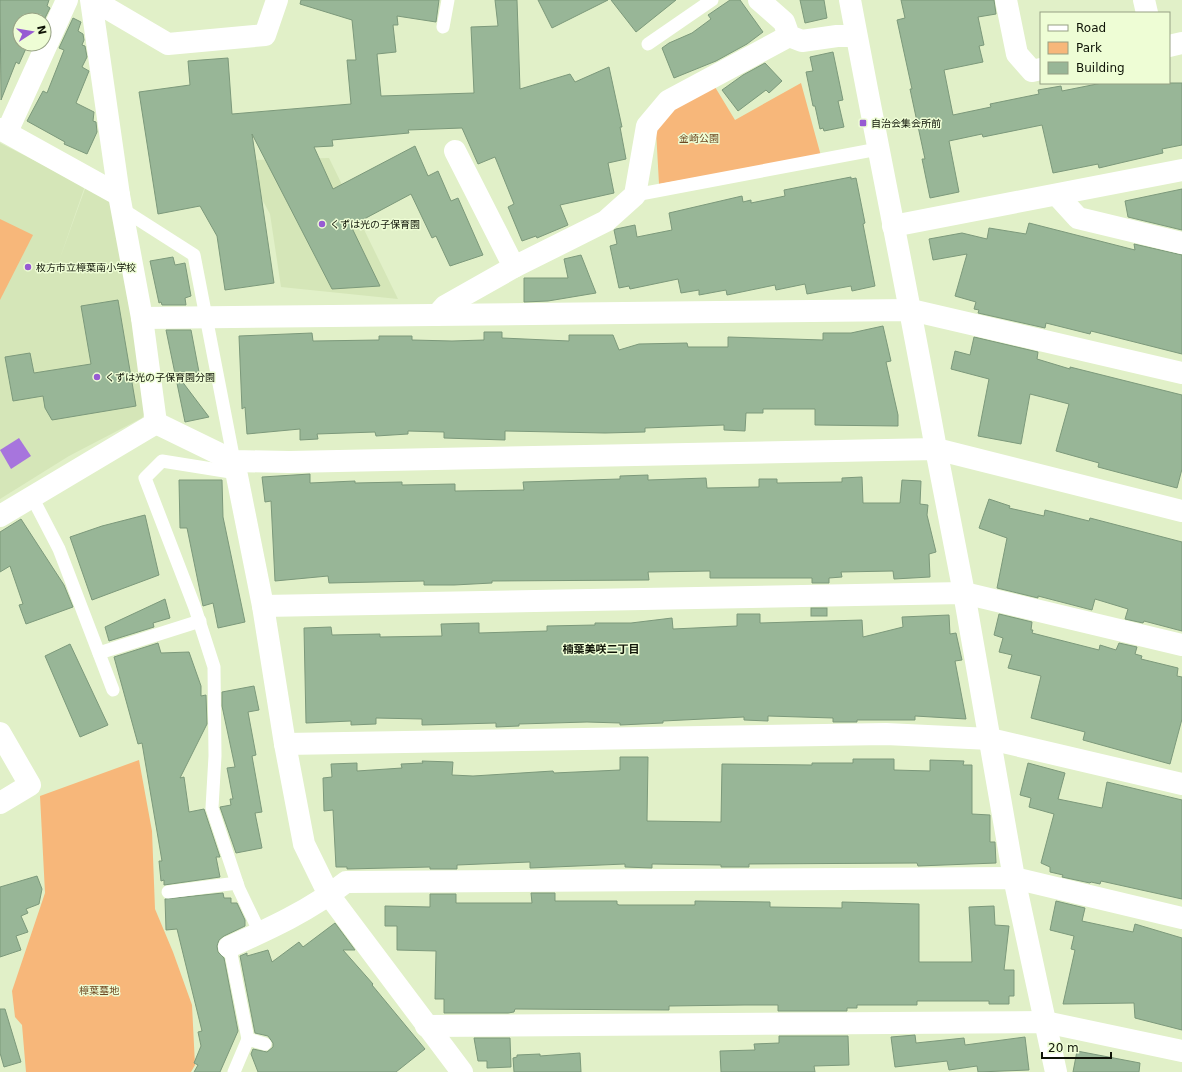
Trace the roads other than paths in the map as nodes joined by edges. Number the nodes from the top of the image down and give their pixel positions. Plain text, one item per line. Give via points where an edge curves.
1 (66, 0) edge
2 (277, 0) edge
3 (448, 0) edge
4 (712, 0) edge
5 (759, 0) edge
6 (850, 0) edge
7 (1006, 0) edge
8 (1144, 0) edge
9 (101, 2) edge
10 (1146, 12) edge
11 (443, 27) dead end
12 (789, 36) junction
13 (856, 36) junction
14 (1182, 43) edge
15 (648, 44) dead end
16 (1170, 46) edge
17 (1040, 69) edge
18 (3, 131) edge
19 (878, 149) junction
20 (455, 151) dead end
21 (1182, 170) edge
22 (635, 195) junction
23 (1056, 195) junction
24 (121, 202) junction
25 (893, 226) junction
26 (1182, 243) edge
27 (514, 267) junction
28 (911, 310) junction
29 (437, 315) junction
30 (142, 318) junction
31 (204, 318) junction
32 (1182, 373) edge
33 (156, 423) junction
34 (936, 449) junction
35 (236, 467) junction
36 (32, 497) junction
37 (1182, 511) edge
38 (0, 516) edge
39 (964, 593) junction
40 (263, 606) junction
41 (200, 621) junction
42 (1182, 645) edge
43 (99, 653) junction
44 (113, 690) dead end
45 (0, 732) edge
46 (990, 739) junction
47 (285, 744) junction
48 (1182, 784) edge
49 (0, 803) edge
50 (1014, 878) junction
51 (237, 883) junction
52 (168, 892) dead end
53 (329, 895) junction
54 (1182, 918) edge
55 (260, 933) junction
56 (229, 945) joint
57 (1045, 1022) junction
58 (426, 1026) junction
59 (248, 1039) junction
60 (266, 1044) dead end
61 (1182, 1051) edge
62 (234, 1072) edge
63 (462, 1072) edge
64 (1056, 1072) edge

1 - 18 street
2 - 9 street via 265,35 168,44
3 - 11 lane
4 - 15 lane
5 - 12 street via 784,22
6 - 13 street
7 - 17 street via 1017,54 1032,71
8 - 10 street
9 - 24 street
12 - 13 street via 802,41
12 - 22 street via 668,101 647,126
13 - 19 street
14 - 16 street
18 - 24 street
19 - 22 lane
19 - 25 street
20 - 27 street
21 - 23 street
22 - 27 street via 606,221
23 - 25 street
23 - 26 street via 1078,218
24 - 30 street
24 - 31 lane via 194,255
25 - 28 street
27 - 29 street via 444,306
28 - 29 street
28 - 32 street
28 - 34 street
29 - 31 street
30 - 31 street
30 - 33 street
31 - 35 lane
33 - 35 street
33 - 36 street
34 - 35 street via 297,462
34 - 37 street
34 - 39 street
35 - 40 street
35 - 41 lane via 162,461 145,478
36 - 38 street
36 - 43 lane via 60,549
39 - 40 street
39 - 42 street
39 - 46 street
40 - 47 street
41 - 43 lane
41 - 51 lane via 214,667 215,756 212,808
43 - 44 lane
45 - 49 street via 30,785
46 - 47 street via 886,734
46 - 48 street
46 - 50 street
47 - 53 street via 304,844
50 - 53 street via 346,882
50 - 54 street
50 - 57 street
51 - 52 lane
51 - 55 lane
53 - 55 street
53 - 58 street
55 - 56 street
56 - 59 lane
57 - 58 street
57 - 61 street
57 - 64 street
58 - 63 street
59 - 60 lane
59 - 62 lane

